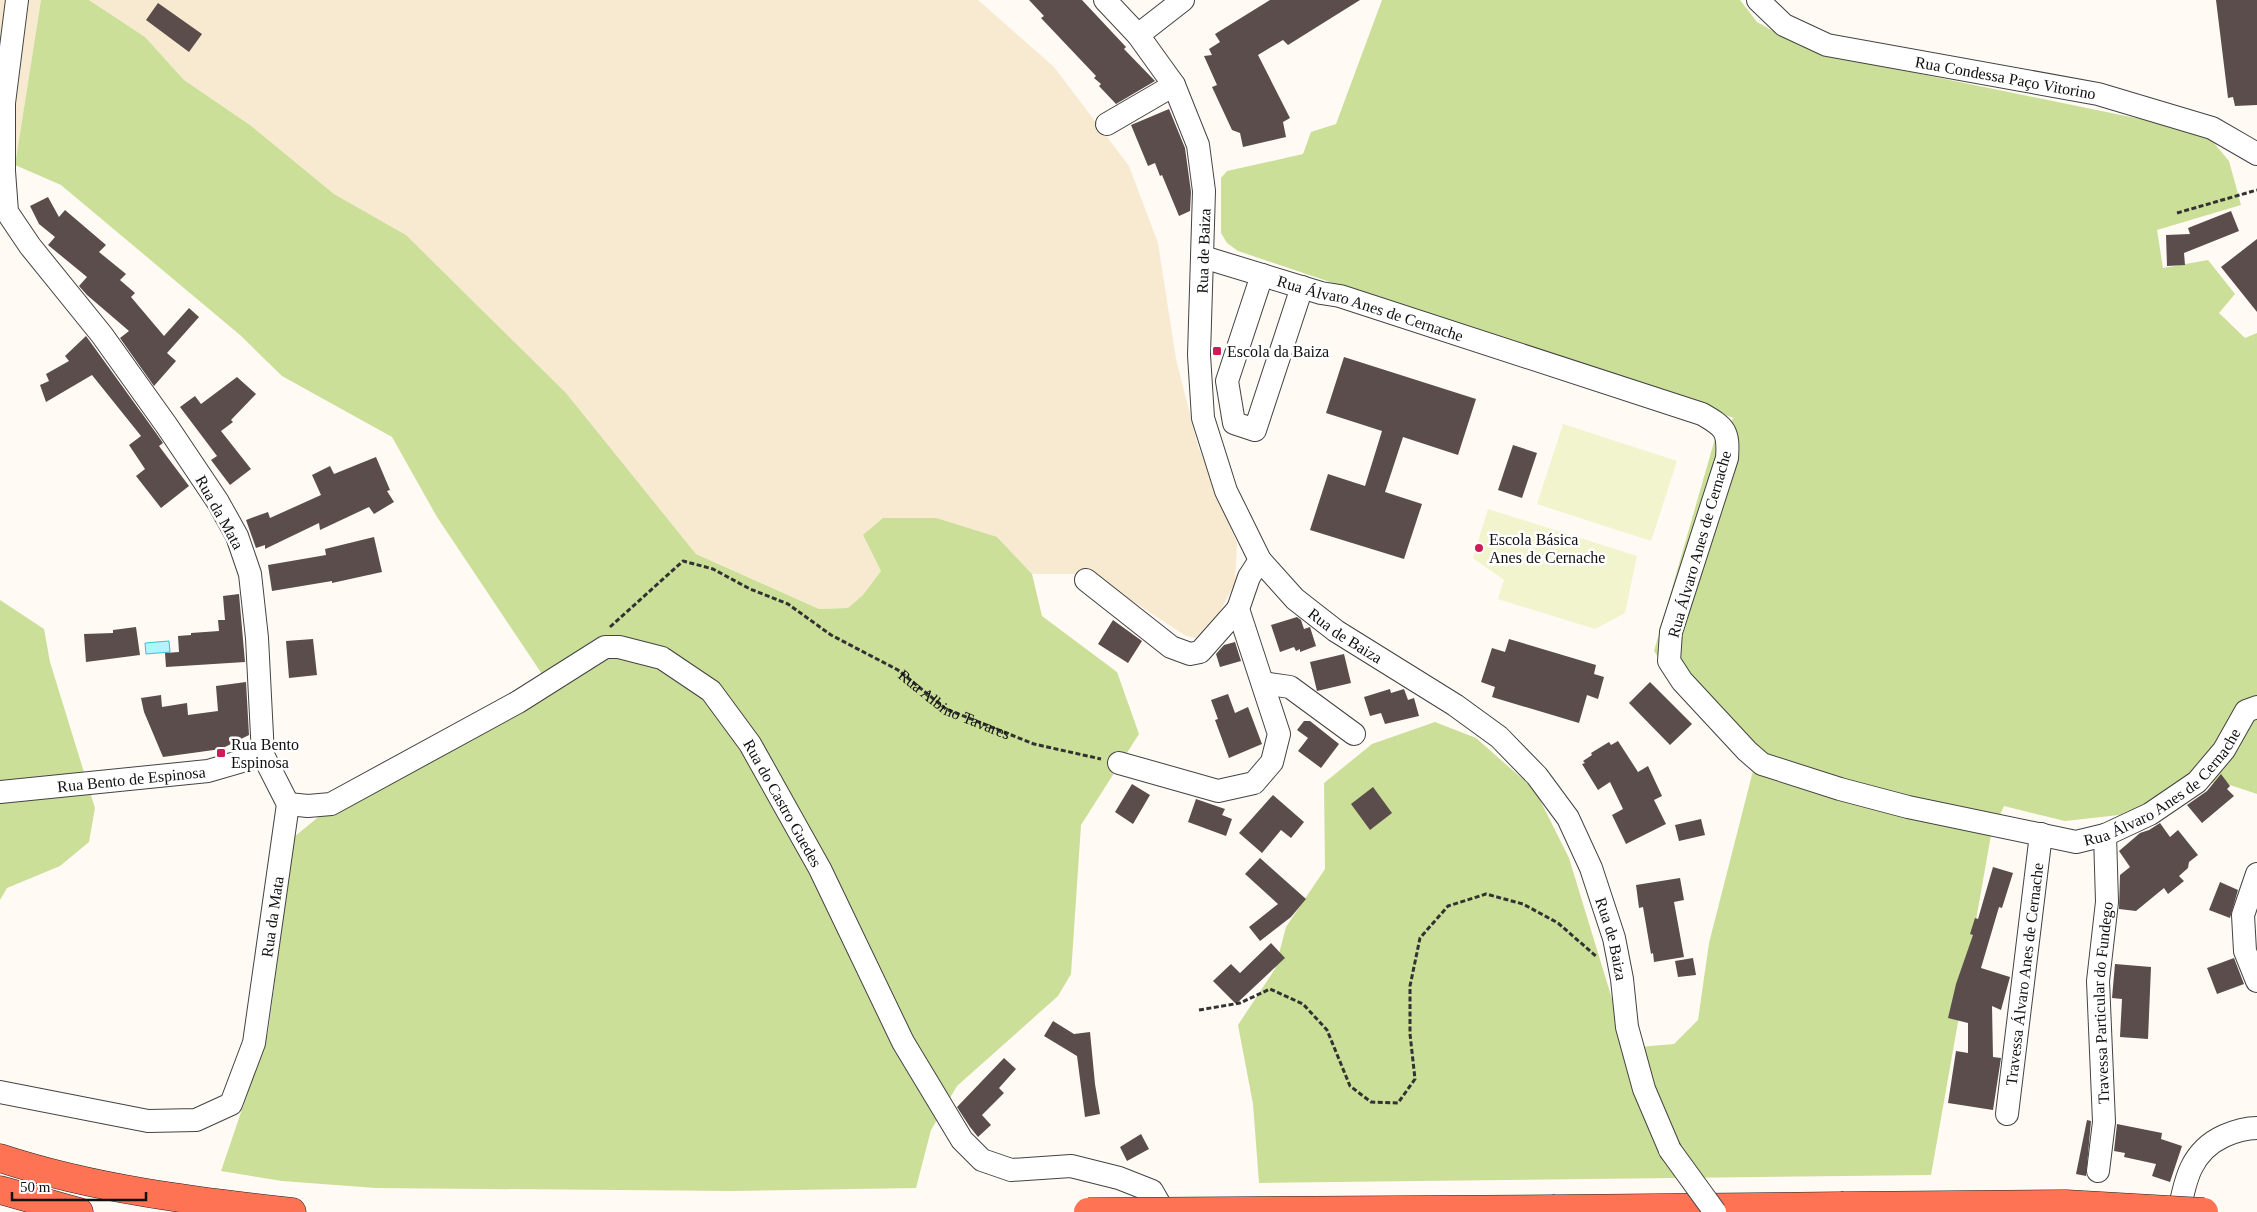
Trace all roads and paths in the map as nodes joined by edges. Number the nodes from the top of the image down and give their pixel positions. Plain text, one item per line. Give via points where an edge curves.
1 (17, 0) edge
2 (1105, 0) edge
3 (1183, 0) edge
4 (1758, 0) edge
5 (1138, 35) junction
6 (1174, 85) junction
7 (1107, 124) dead end
8 (2257, 154) edge
9 (2257, 190) edge
10 (2177, 213) dead end
11 (1203, 257) junction
12 (1262, 275) junction
13 (1302, 287) junction
14 (1260, 560) junction
15 (1086, 580) dead end
16 (1238, 609) junction
17 (605, 647) junction
18 (1263, 682) junction
19 (2257, 707) edge
20 (1354, 734) dead end
21 (263, 754) junction
22 (1119, 763) joint
23 (0, 792) edge
24 (288, 804) junction
25 (2041, 834) junction
26 (2105, 835) junction
27 (2257, 874) edge
28 (1622, 979) junction
29 (2257, 981) edge
30 (1199, 1010) dead end
31 (0, 1092) edge
32 (2007, 1114) dead end
33 (2257, 1128) edge
34 (0, 1158) edge
35 (2098, 1171) dead end
36 (0, 1190) edge
37 (79, 1212) edge
38 (292, 1212) edge
39 (1076, 1212) edge
40 (1088, 1212) edge
41 (1164, 1212) edge
42 (1715, 1212) edge
43 (2179, 1212) edge
44 (2204, 1212) edge

1 - 21 street, Rua da Mata via 4,103 7,212 167,426 237,536 250,574
2 - 5 street, Rua de Baiza
3 - 5 street
4 - 8 street, Rua Condessa Paço Vitorino via 1784,25 1827,45 2098,94 2212,128
5 - 6 street, Rua de Baiza
6 - 7 street
6 - 11 street, Rua de Baiza via 1198,145 1204,191
9 - 10 path
11 - 12 street, Rua Álvaro Anes de Cernache
11 - 14 street, Rua de Baiza via 1199,354 1203,418 1226,491
12 - 13 street, Rua Álvaro Anes de Cernache
12 - 13 street via 1227,381 1234,423 1255,430
13 - 25 street, Rua Álvaro Anes de Cernache via 1340,296 1693,411 1720,424 1728,440 1727,458 1671,632 1669,661 1682,682 1762,764 1899,805
14 - 16 street via 1249,577
14 - 28 street, Rua de Baiza via 1309,610 1336,631 1455,705 1499,738 1537,776 1568,818 1591,868 1614,938
15 - 16 street via 1171,647 1190,654 1200,652
16 - 18 street
17 - 22 path, Rua Albino Tavares via 608,628 683,561 713,569 788,604 831,635 898,670 946,709 1034,744
17 - 24 street via 518,702 331,804
17 - 41 street, Rua do Castro Guedes via 619,647 662,658 711,691 744,737 820,869 902,1042 962,1140 982,1160 1011,1170 1071,1166 1119,1178 1152,1191
18 - 20 street via 1290,687
18 - 22 street via 1279,734 1272,762 1254,783 1218,791
19 - 26 street, Rua Álvaro Anes de Cernache via 2246,711 2224,750 2197,782 2150,814
21 - 23 street, Rua Bento de Espinosa via 208,771
21 - 24 street, Rua da Mata
24 - 31 street, Rua da Mata via 254,1043 231,1104 196,1120 148,1121
25 - 26 street, Rua Álvaro Anes de Cernache via 2076,842
25 - 32 street, Travessa Álvaro Anes de Cernache
26 - 35 street, Travessa Particular do Fundego via 2107,902 2098,981 2104,1122
27 - 29 street via 2244,915 2245,951
28 - 30 path via 1558,923 1523,904 1486,894 1448,906 1420,938 1410,986 1410,1034 1415,1079 1398,1103 1371,1102 1350,1086 1328,1030 1303,1004 1270,989 1240,1003
28 - 42 street, Rua de Baiza, bridge via 1627,1027 1644,1089 1670,1150
33 - 43 street via 2231,1133 2202,1150 2189,1170
34 - 38 highway via 138,1192
36 - 37 highway
39 - 40 highway
40 - 44 highway, bridge via 2066,1204

